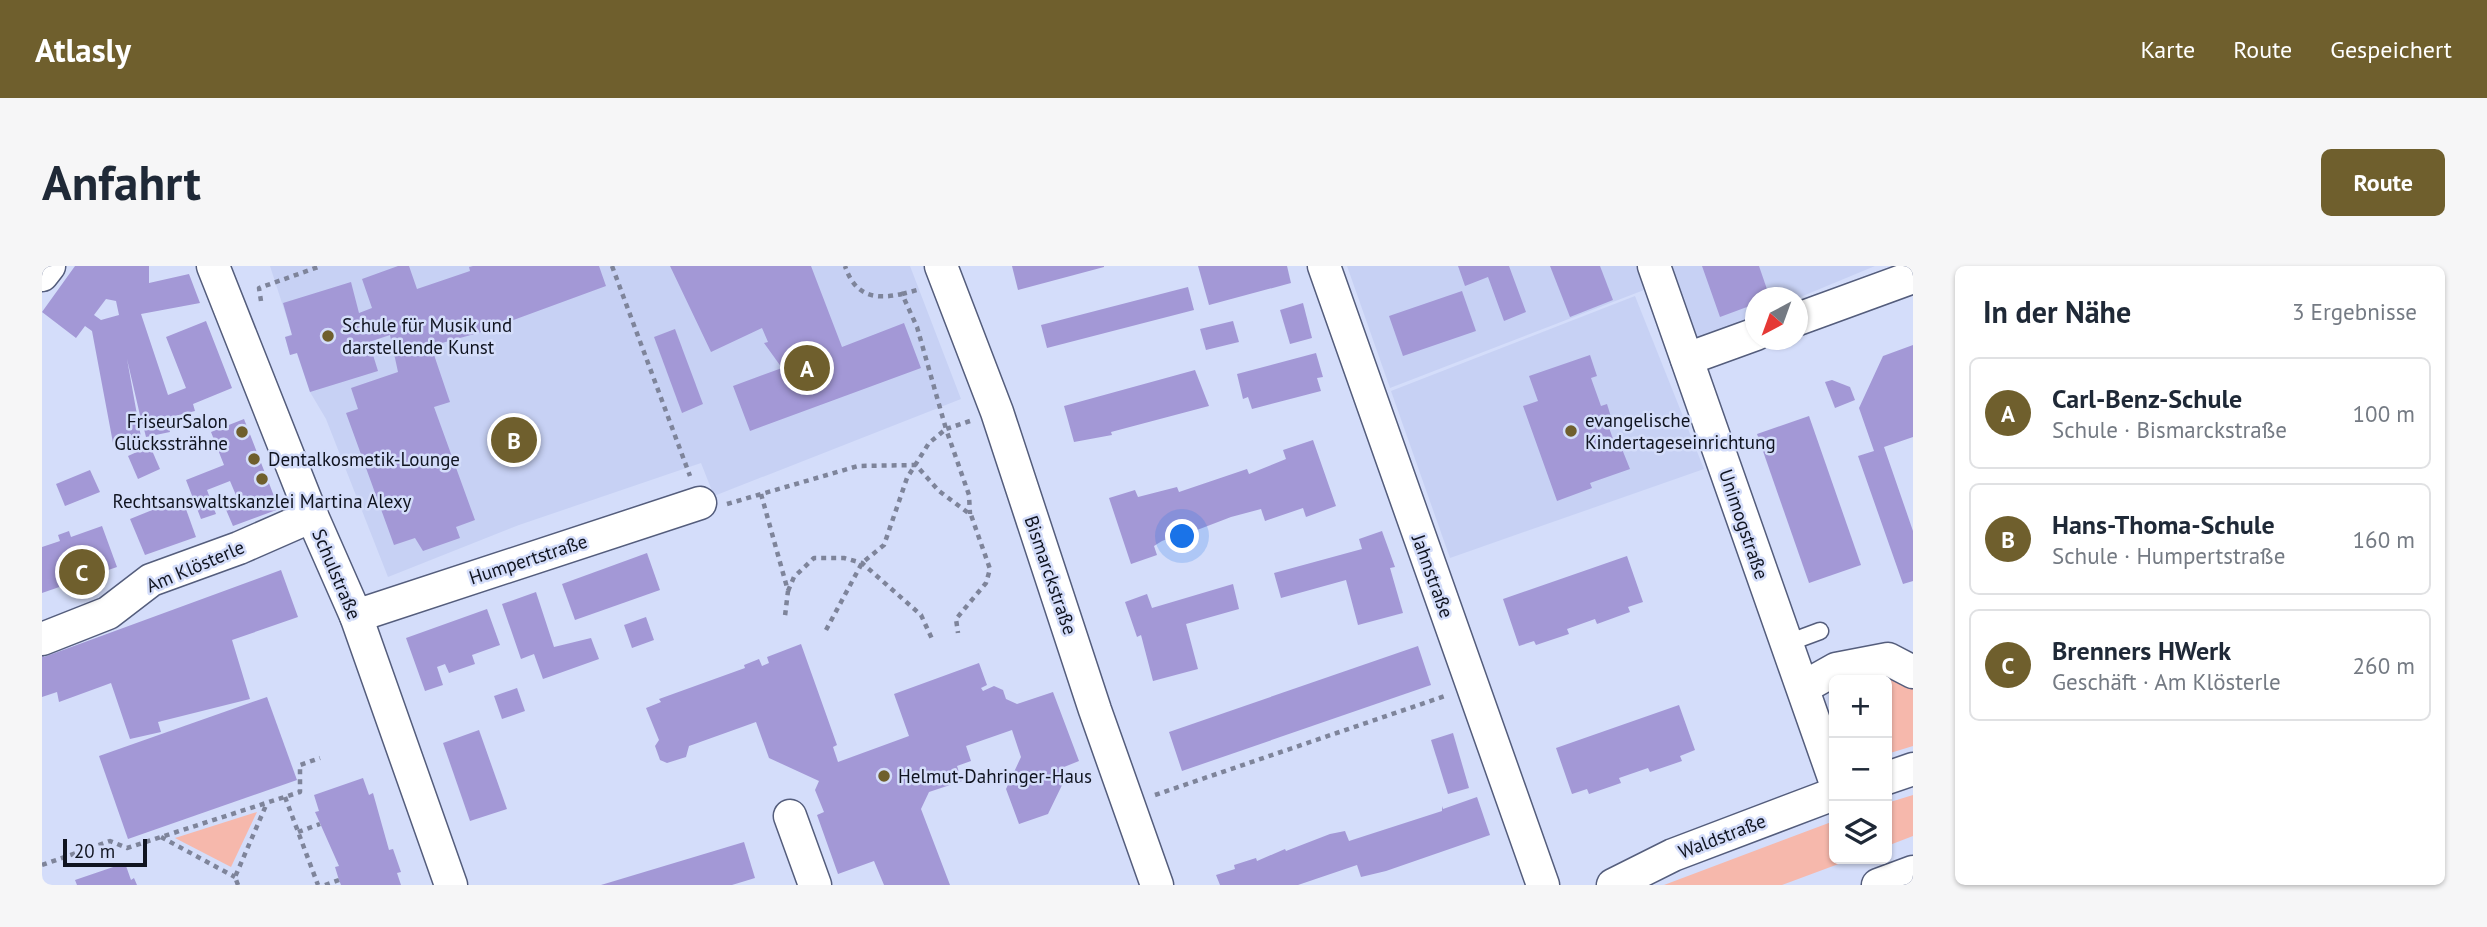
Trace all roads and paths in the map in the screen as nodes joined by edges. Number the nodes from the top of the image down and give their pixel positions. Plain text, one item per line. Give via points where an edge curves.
1 (49, 266) edge
2 (213, 266) edge
3 (321, 266) edge
4 (612, 266) edge
5 (845, 266) edge
6 (941, 266) edge
7 (1324, 266) edge
8 (1654, 266) edge
9 (42, 275) edge
10 (1913, 277) edge
11 (275, 283) dead end
12 (1808, 315) edge
13 (1745, 338) edge
14 (1687, 359) junction
15 (997, 412) junction
16 (946, 429) junction
17 (916, 465) junction
18 (687, 468) dead end
19 (761, 494) junction
20 (701, 503) joint
21 (971, 515) junction
22 (312, 516) junction
23 (862, 563) junction
24 (788, 591) junction
25 (356, 616) junction
26 (785, 616) dead end
27 (826, 629) dead end
28 (1821, 631) dead end
29 (958, 632) dead end
30 (42, 639) edge
31 (933, 641) dead end
32 (1785, 644) junction
33 (1913, 672) edge
34 (1473, 687) junction
35 (1804, 687) junction
36 (320, 758) dead end
37 (1829, 763) edge
38 (1913, 769) edge
39 (1892, 776) edge
40 (1829, 796) edge
41 (285, 797) junction
42 (267, 802) junction
43 (1129, 804) junction
44 (790, 816) dead end
45 (320, 824) dead end
46 (298, 832) junction
47 (160, 836) junction
48 (42, 865) edge
49 (1913, 872) edge
50 (234, 877) junction
51 (339, 880) dead end
52 (238, 885) edge
53 (318, 885) edge
54 (325, 885) edge
55 (451, 885) edge
56 (815, 885) edge
57 (1157, 885) edge
58 (1543, 885) edge
59 (1613, 885) edge
60 (1878, 885) edge

1 - 9 street
2 - 22 street, Schulstraße
3 - 11 path
4 - 18 path
5 - 16 path via 862,292 879,299 902,295 917,327
6 - 15 street, Bismarckstraße
7 - 34 street, Jahnstraße
8 - 14 street, Unimogstraße
10 - 12 street
13 - 14 street
14 - 32 street, Unimogstraße
15 - 16 path
15 - 43 street, Bismarckstraße
16 - 17 path via 929,443
16 - 21 path via 969,495
17 - 19 path via 858,466
17 - 21 path via 939,491
17 - 23 path via 907,478 884,545
19 - 20 path via 725,504
19 - 24 path
20 - 25 street, Humpertstraße
21 - 29 path via 990,569 985,583 956,618
22 - 25 street, Schulstraße
22 - 30 street, Am Klösterle via 151,580 108,613
23 - 24 path via 814,558 794,577
23 - 27 path
23 - 31 path via 921,615
24 - 26 path
25 - 55 street, Schulstraße
28 - 32 lane
32 - 35 street, Unimogstraße
33 - 35 street via 1888,659 1836,669
34 - 43 path
34 - 58 street, Jahnstraße
35 - 37 street, Unimogstraße
36 - 41 path via 300,765 300,792
38 - 39 street
40 - 59 street, Waldstraße via 1672,855
41 - 42 path
41 - 46 path
42 - 47 path
42 - 50 path
43 - 57 street, Bismarckstraße
44 - 56 street
45 - 46 path
46 - 53 path
47 - 48 path via 127,848 110,841
47 - 50 path
49 - 60 street
50 - 52 path
51 - 54 path

